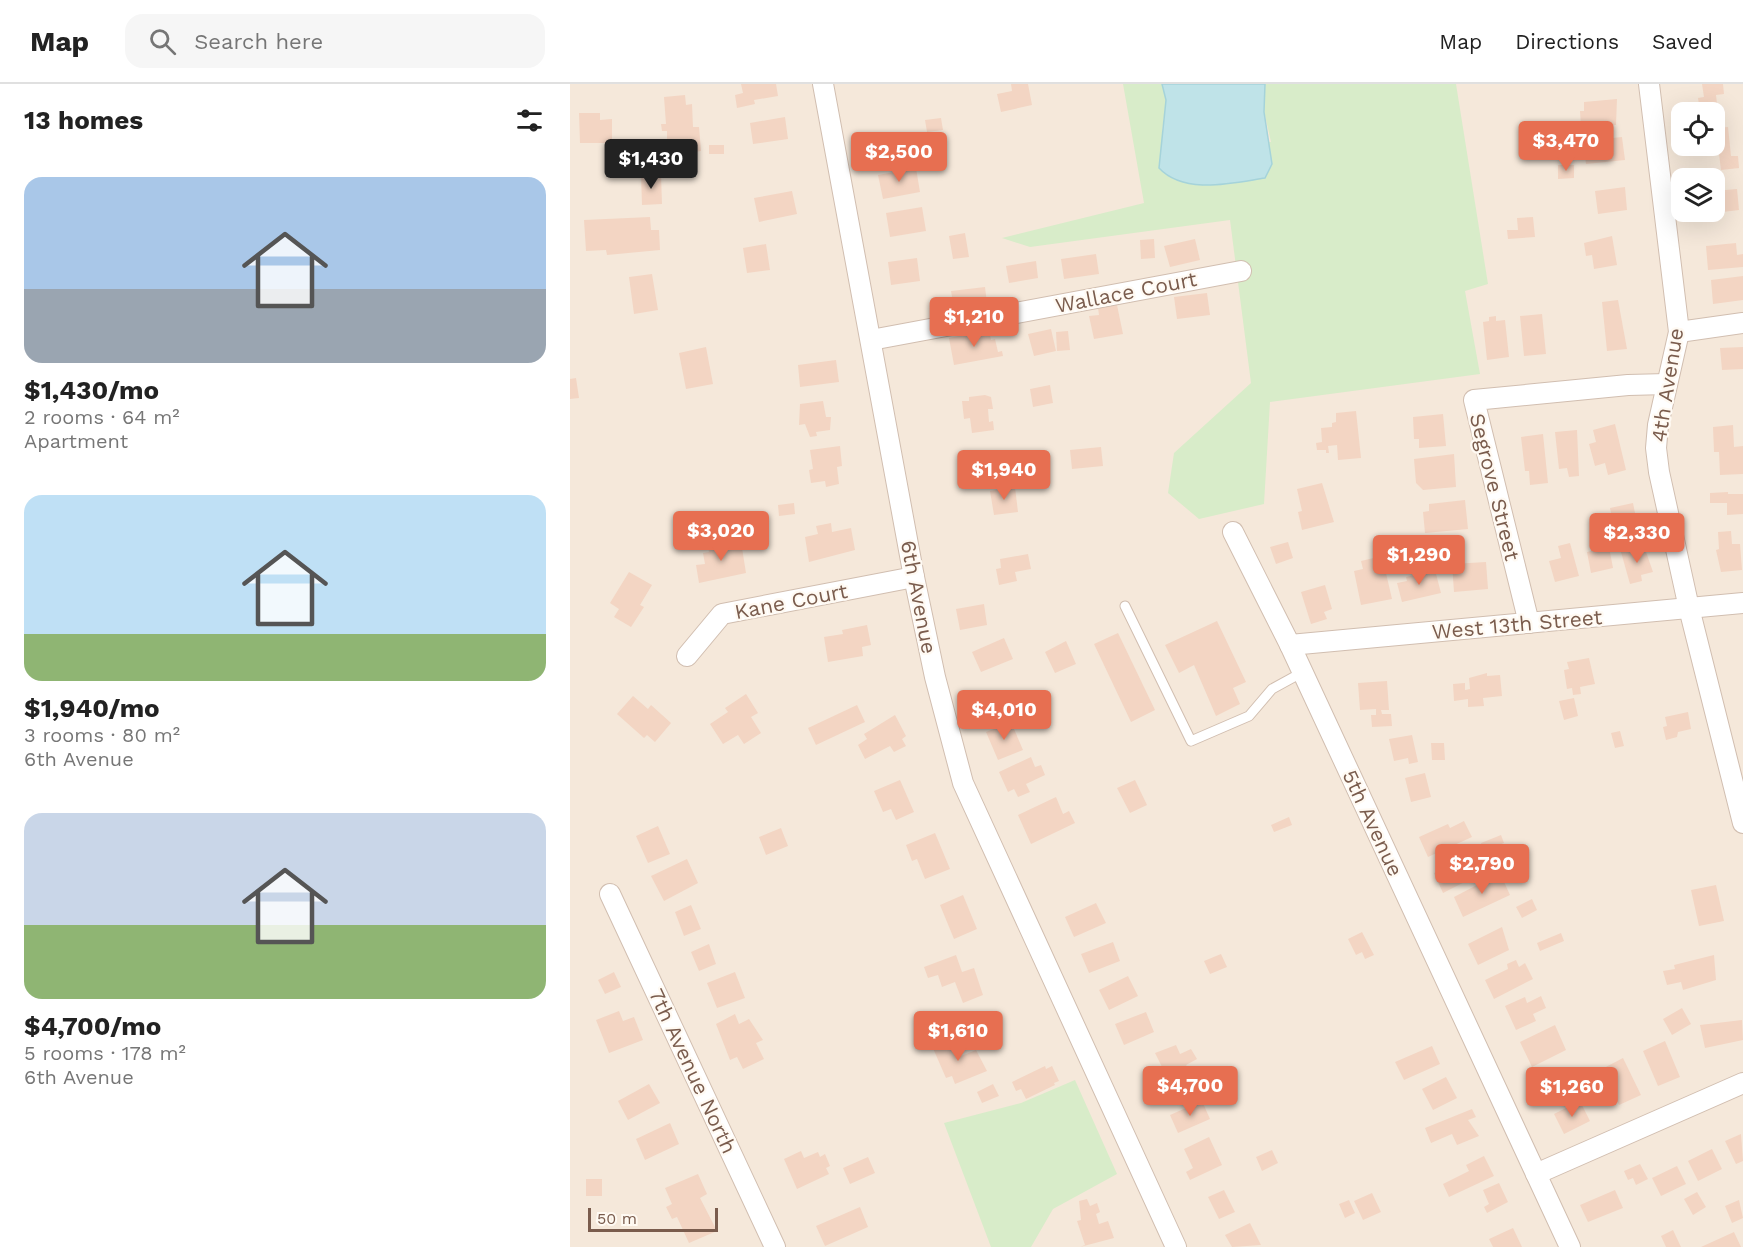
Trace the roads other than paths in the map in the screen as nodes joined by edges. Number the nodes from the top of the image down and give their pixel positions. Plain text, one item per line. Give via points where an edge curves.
1 (823, 84) edge
2 (1649, 84) edge
3 (1241, 270) dead end
4 (1743, 323) edge
5 (1679, 332) junction
6 (871, 340) junction
7 (1667, 384) junction
8 (1233, 532) dead end
9 (914, 577) junction
10 (1743, 603) edge
11 (1125, 606) dead end
12 (1689, 608) junction
13 (1528, 623) junction
14 (1290, 645) junction
15 (687, 656) dead end
16 (1303, 672) junction
17 (1743, 822) edge
18 (610, 894) dead end
19 (1743, 1083) edge
20 (1536, 1174) junction
21 (775, 1247) edge
22 (1176, 1247) edge
23 (1570, 1247) edge

1 - 6 street, 6th Avenue
2 - 5 street, 4th Avenue
3 - 6 street, Wallace Court
4 - 5 street
5 - 7 street, 4th Avenue
6 - 9 street, 6th Avenue
7 - 12 street, 4th Avenue via 1656,448
7 - 13 street, Segrove Street via 1474,400
8 - 14 street, 5th Avenue
9 - 15 street, Kane Court via 722,614
9 - 22 street, 6th Avenue via 963,783
10 - 12 street, West 13th Street
11 - 16 lane via 1191,741 1249,716 1272,689
12 - 13 street, West 13th Street
12 - 17 street, 4th Avenue
13 - 14 street, West 13th Street
14 - 16 street, 5th Avenue
16 - 20 street, 5th Avenue
18 - 21 street, 7th Avenue North
19 - 20 street
20 - 23 street, 5th Avenue

